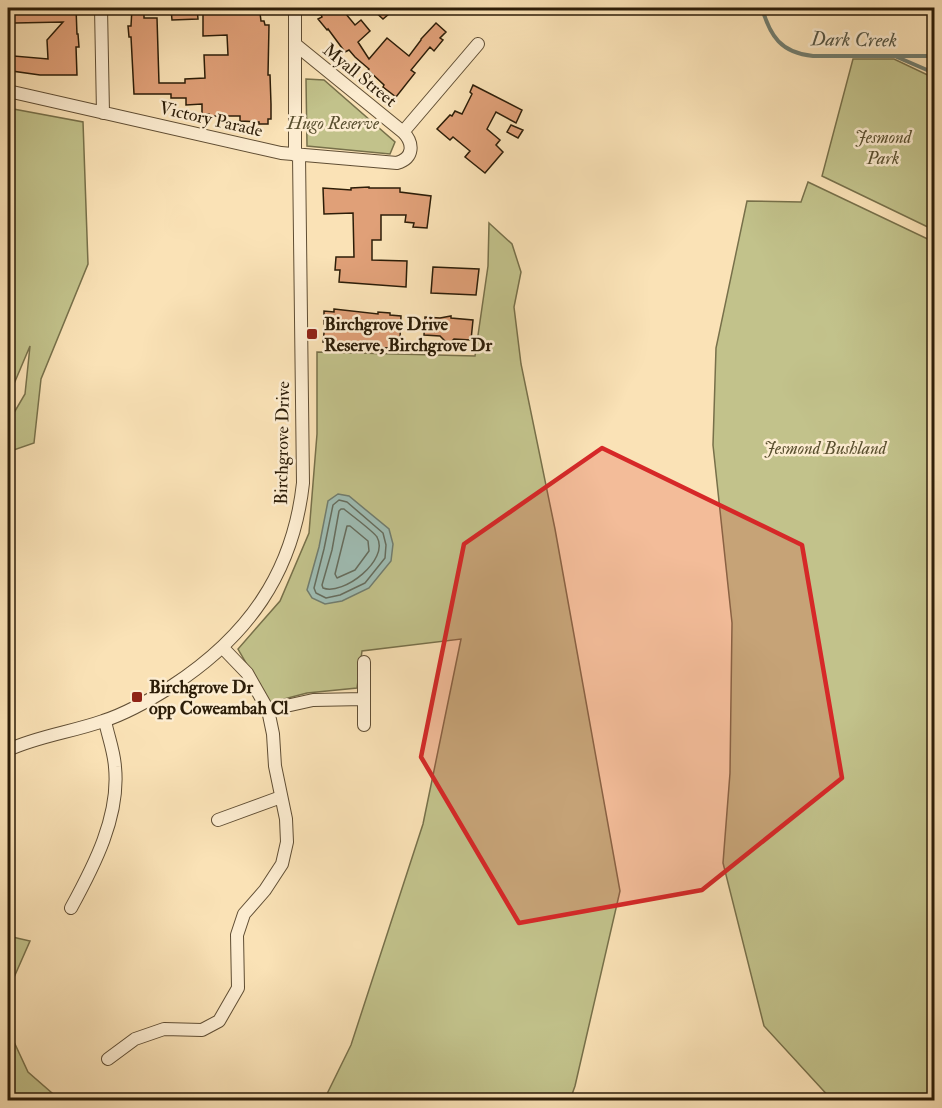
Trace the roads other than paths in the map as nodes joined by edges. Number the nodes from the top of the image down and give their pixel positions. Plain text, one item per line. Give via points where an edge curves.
1 (101, 8) edge
2 (295, 8) edge
3 (478, 44) dead end
4 (296, 45) junction
5 (8, 91) edge
6 (103, 113) junction
7 (403, 132) junction
8 (297, 155) junction
9 (222, 646) junction
10 (364, 662) dead end
11 (364, 699) junction
12 (268, 710) junction
13 (105, 721) junction
14 (364, 724) dead end
15 (8, 750) edge
16 (281, 797) junction
17 (218, 820) dead end
18 (71, 908) dead end
19 (108, 1059) dead end

1 - 6 street
2 - 4 street, Birchgrove Drive
3 - 7 street
4 - 7 street, Myall Street
4 - 8 street, Birchgrove Drive
5 - 6 street, Victory Parade
6 - 8 street, Victory Parade
7 - 8 street, Victory Parade via 411,149 404,161 397,163
8 - 9 street, Birchgrove Drive via 301,503 279,573 255,611
9 - 12 street via 247,673
9 - 13 street, Birchgrove Drive via 192,673 153,698
10 - 11 street
11 - 12 street via 313,700
11 - 14 street
12 - 16 street
13 - 15 street, Birchgrove Drive
13 - 18 street via 116,768 113,813
16 - 17 street
16 - 19 street via 287,842 282,864 244,914 237,935 237,988 219,1021 202,1030 164,1029 135,1039

